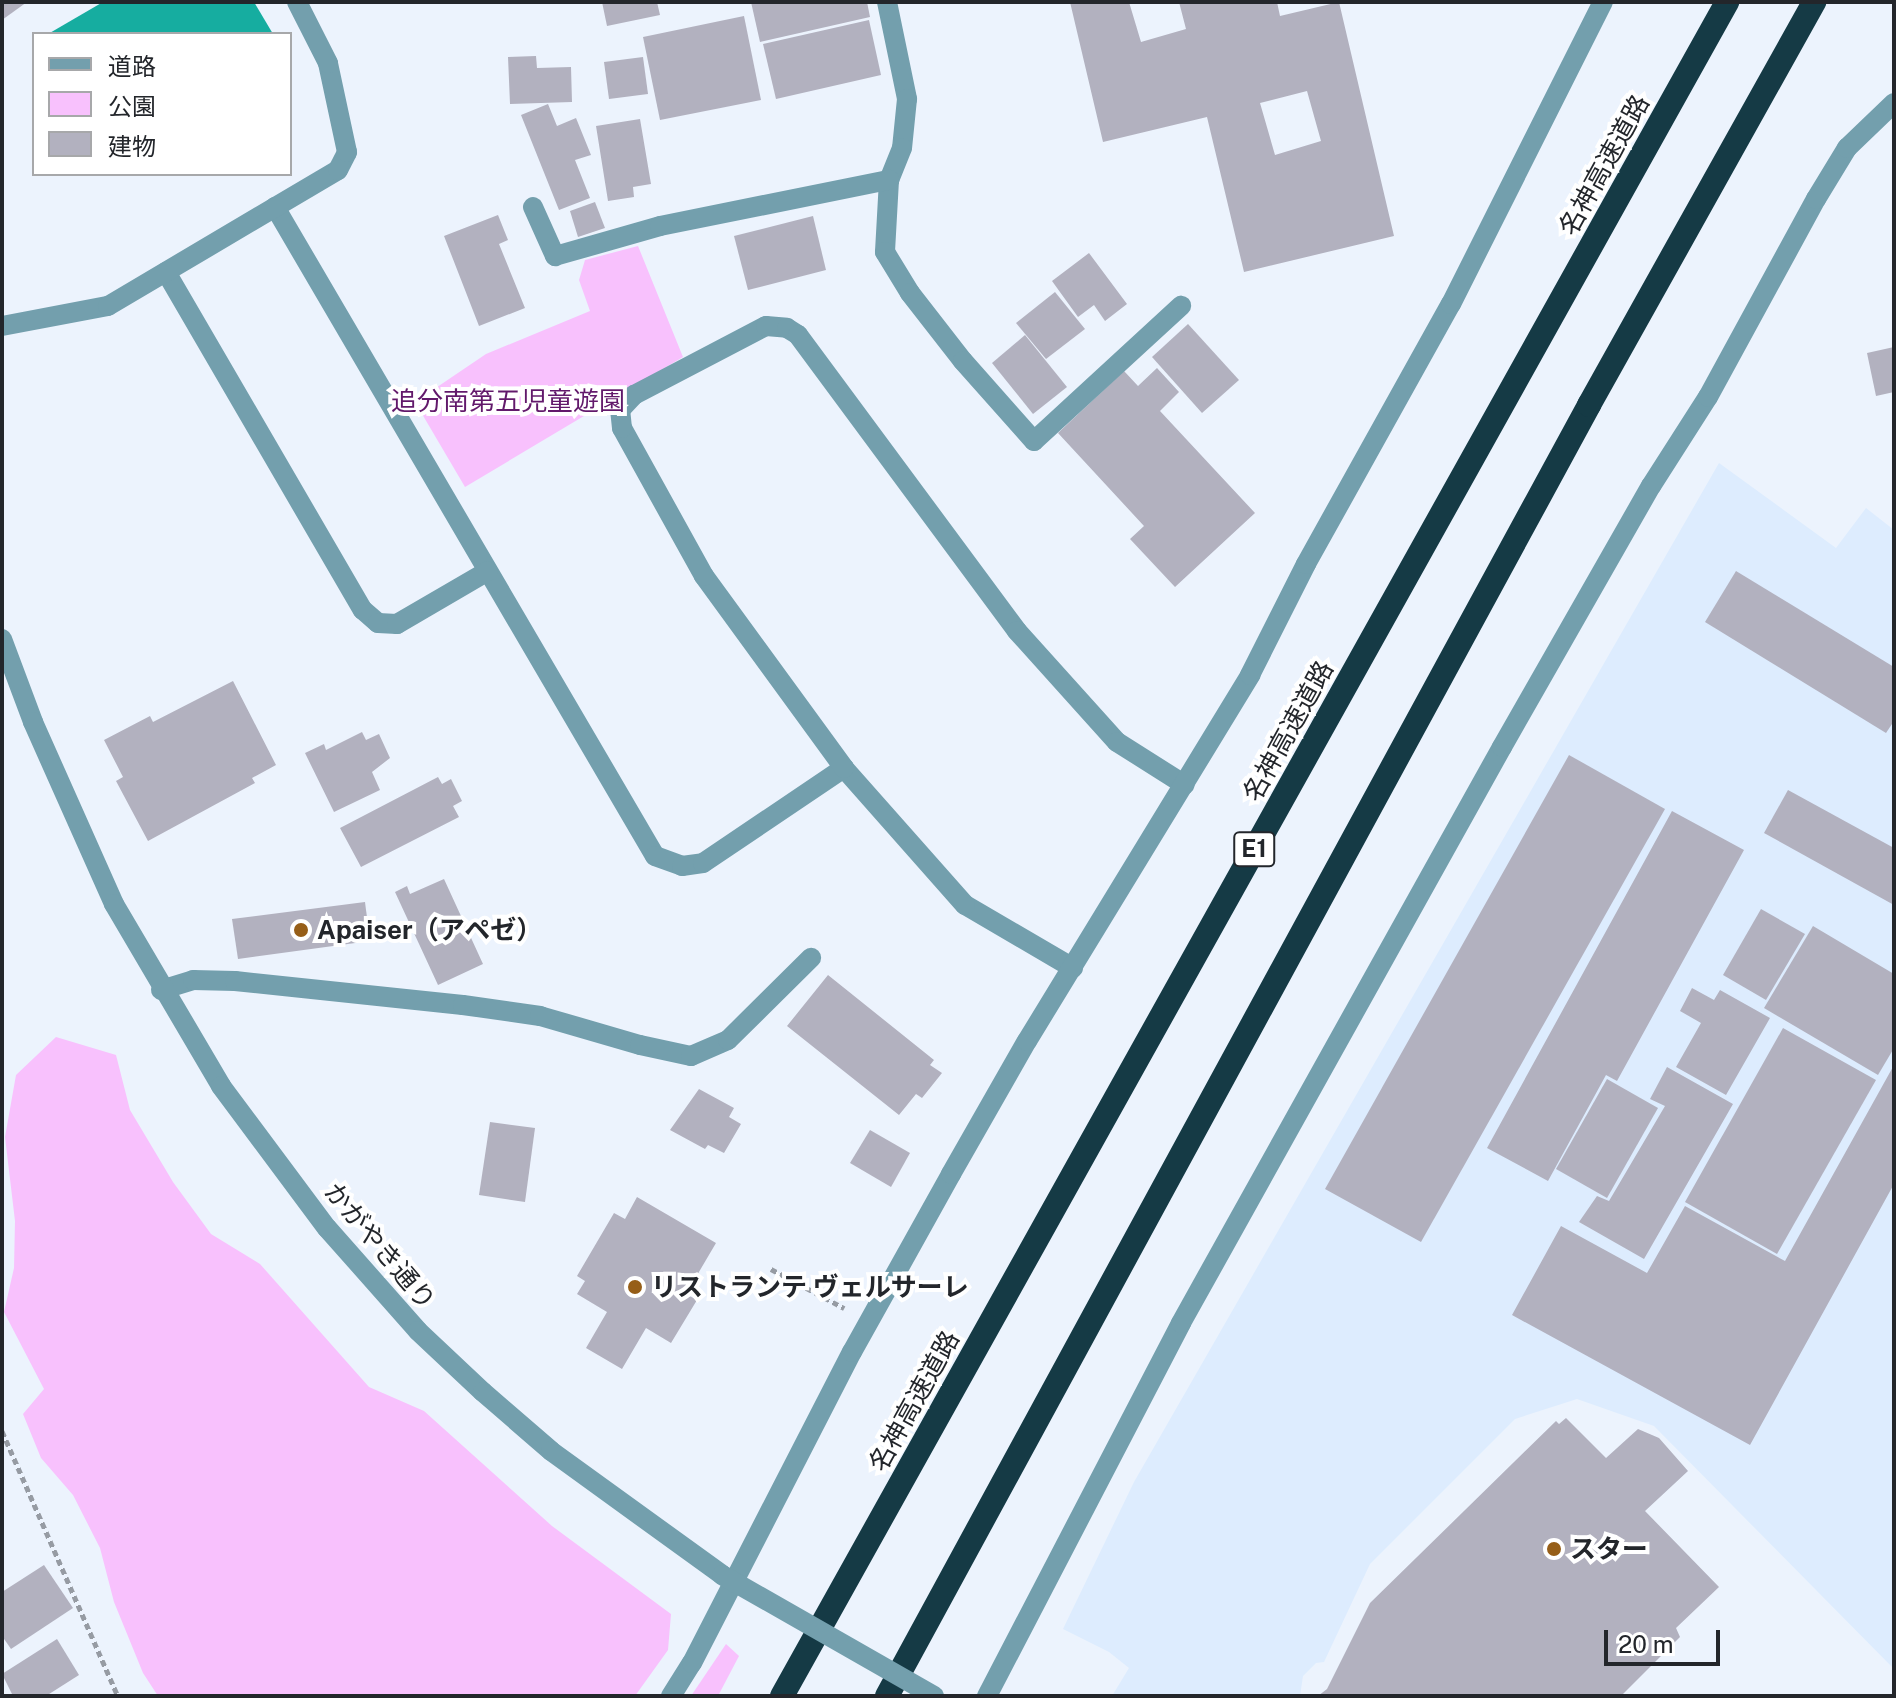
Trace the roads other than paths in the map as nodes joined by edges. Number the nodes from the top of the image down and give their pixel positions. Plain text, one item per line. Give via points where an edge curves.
1 (297, 2) edge
2 (887, 2) edge
3 (1603, 2) edge
4 (1727, 2) edge
5 (1814, 2) edge
6 (1894, 103) edge
7 (889, 180) junction
8 (275, 207) junction
9 (533, 207) dead end
10 (166, 272) junction
11 (1181, 306) dead end
12 (2, 326) edge
13 (488, 571) junction
14 (2, 639) edge
15 (844, 768) junction
16 (1185, 785) junction
17 (811, 958) dead end
18 (1073, 968) junction
19 (161, 990) junction
20 (671, 1696) edge
21 (782, 1696) edge
22 (887, 1696) edge
23 (934, 1696) edge
24 (987, 1696) edge

1 - 8 street via 328,63 347,152 338,170
2 - 7 street via 907,99 902,148
3 - 16 street via 1451,304
4 - 21 highway, 名神高速道路 / E1
5 - 22 highway
6 - 24 street via 1847,148 1831,174 1708,397 1510,733 1181,1323
7 - 9 street via 660,226 555,256
7 - 11 street via 885,252 963,361 1034,441
8 - 10 street
8 - 13 street
10 - 12 street via 108,306
10 - 13 street via 363,610 378,623 397,624
13 - 15 street via 655,856 682,866 703,863
14 - 19 street, かがやき通り via 74,819
15 - 16 street via 704,576 622,428 620,410 634,395 766,326 798,335 1017,631 1117,742
15 - 18 street via 965,905
16 - 18 street
17 - 19 street via 728,1040 691,1056 540,1016 463,1005 235,981 193,980
18 - 20 street via 869,1322
19 - 23 street, かがやき通り, bridge via 221,1086 327,1228 418,1331 551,1451 674,1544

